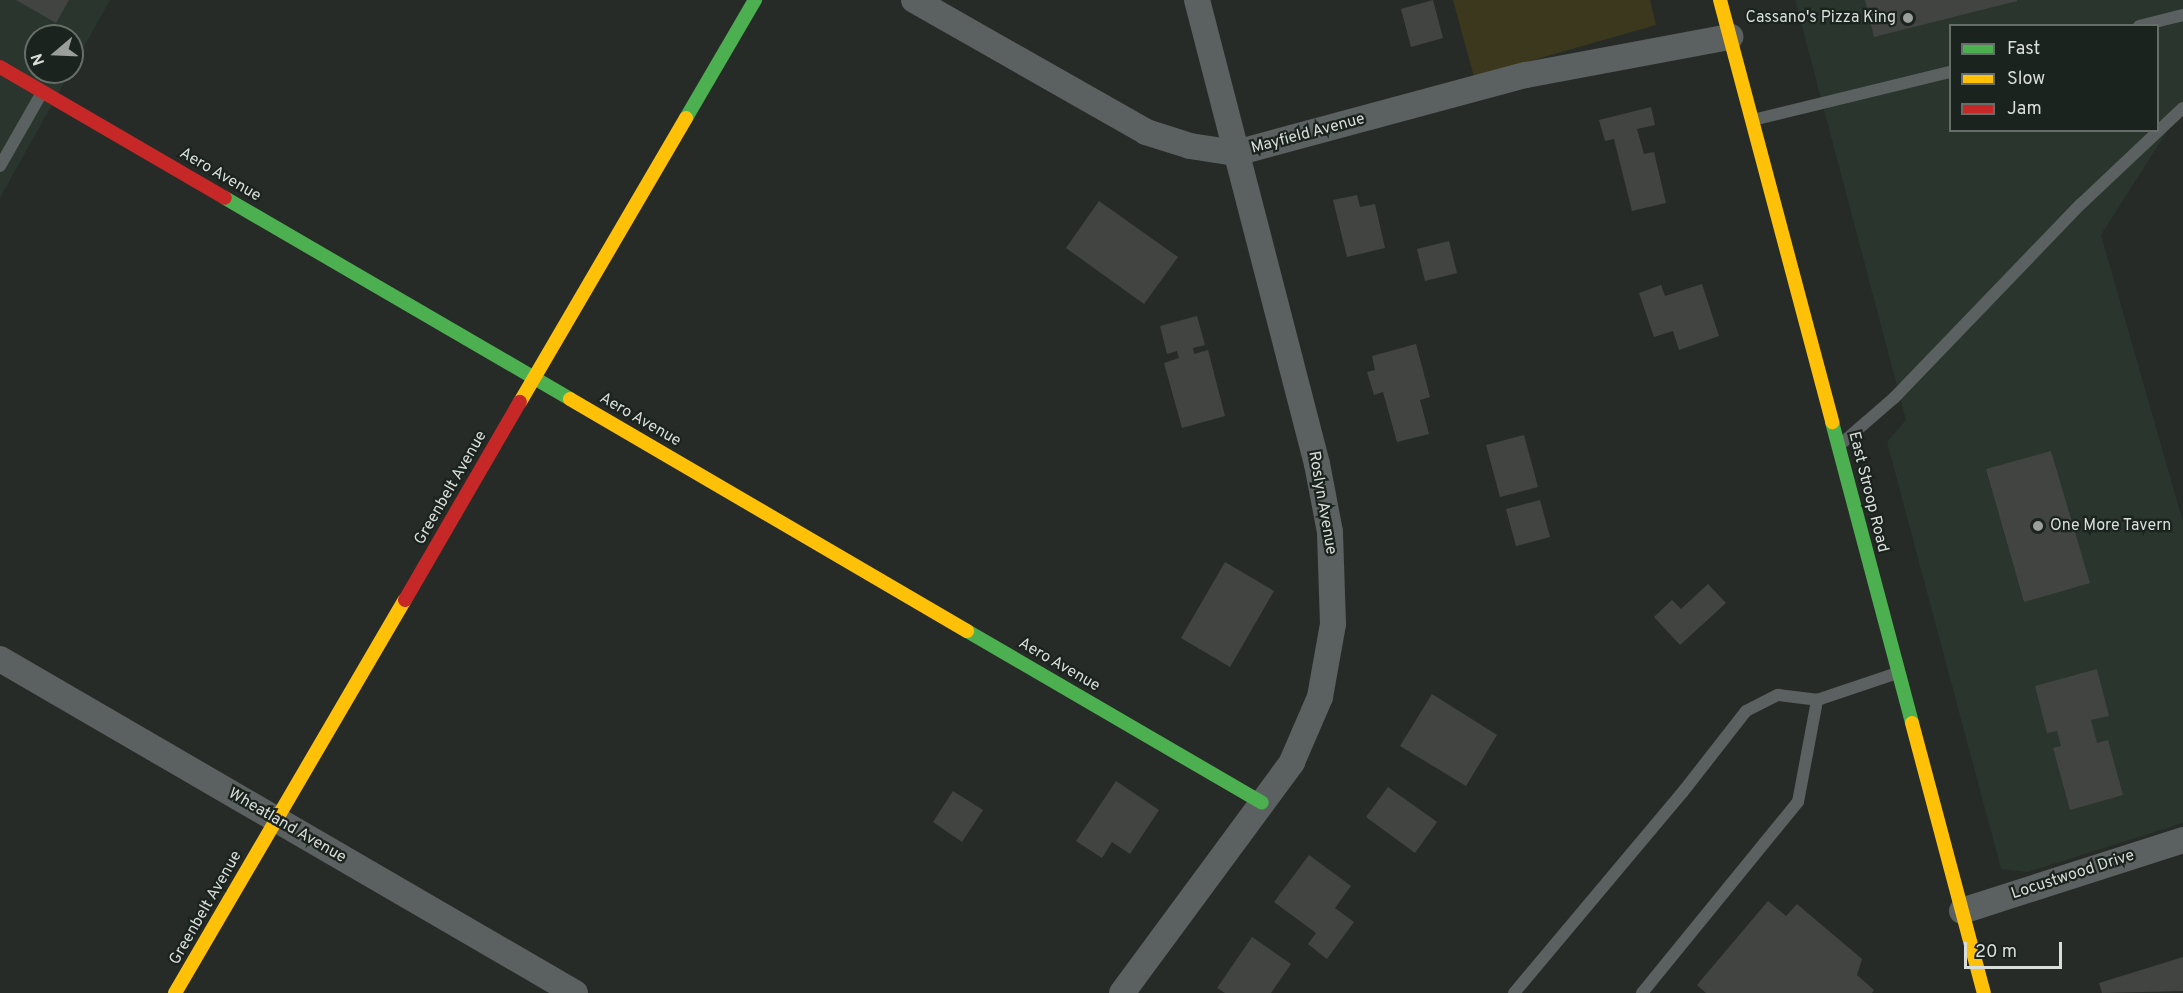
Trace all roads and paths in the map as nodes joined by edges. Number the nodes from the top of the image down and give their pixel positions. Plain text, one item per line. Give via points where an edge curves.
1 (755, 0) edge
2 (914, 0) edge
3 (1197, 0) edge
4 (1720, 0) edge
5 (2183, 15) edge
6 (2147, 24) edge
7 (1730, 37) junction
8 (0, 67) edge
9 (1949, 72) edge
10 (44, 91) junction
11 (2183, 108) edge
12 (1752, 120) junction
13 (2159, 131) edge
14 (2158, 132) edge
15 (1236, 153) junction
16 (0, 166) edge
17 (534, 378) junction
18 (1839, 446) junction
19 (0, 659) edge
20 (1897, 673) junction
21 (1817, 699) junction
22 (1262, 803) junction
23 (277, 820) junction
24 (2183, 840) edge
25 (1962, 911) junction
26 (175, 993) edge
27 (575, 993) edge
28 (1122, 993) edge
29 (1514, 993) edge
30 (1642, 993) edge
31 (1984, 993) edge

1 - 17 street, Greenbelt Avenue
2 - 15 street, Mayfield Avenue via 1146,132 1190,146
3 - 15 street, Roslyn Avenue
4 - 7 street, East Stroop Road
5 - 6 lane
7 - 12 street, East Stroop Road
7 - 15 street, Mayfield Avenue via 1527,75
8 - 10 street, Aero Avenue
9 - 12 lane
10 - 16 lane
10 - 17 street, Aero Avenue
11 - 13 lane
12 - 18 street, East Stroop Road
14 - 18 lane via 2081,204 1894,398
15 - 22 street, Roslyn Avenue via 1317,464 1330,532 1334,600 1331,650 1320,697 1292,762
17 - 22 street, Aero Avenue
17 - 23 street, Greenbelt Avenue
18 - 20 street, East Stroop Road
19 - 23 street, Wheatland Avenue
20 - 21 lane
20 - 25 street, East Stroop Road
21 - 29 lane via 1778,695 1746,711 1683,793
21 - 30 lane via 1798,802
22 - 28 street, Roslyn Avenue
23 - 26 street, Greenbelt Avenue
23 - 27 street, Wheatland Avenue
24 - 25 street, Locustwood Drive
25 - 31 street, East Stroop Road

